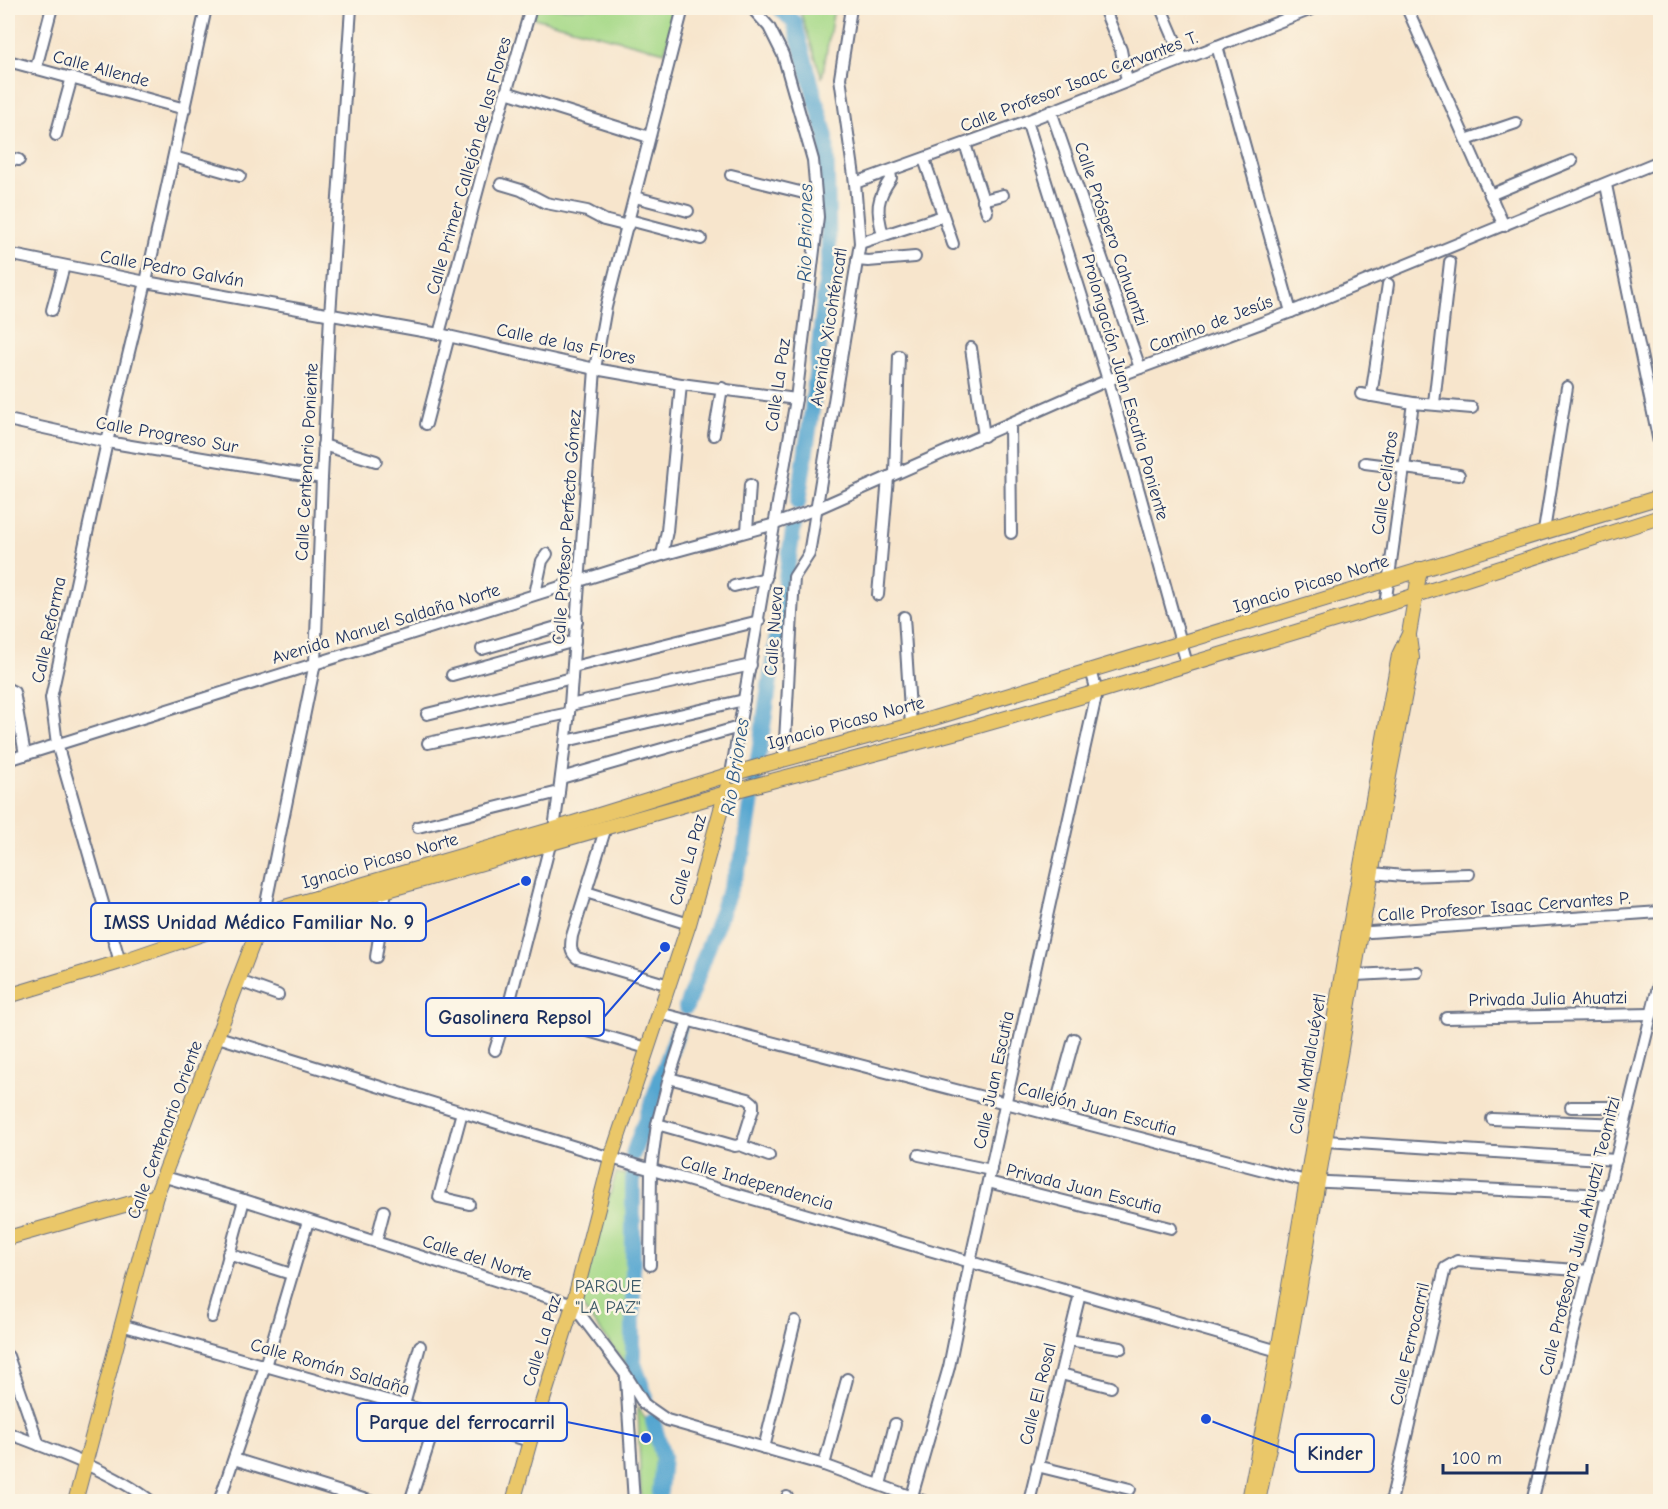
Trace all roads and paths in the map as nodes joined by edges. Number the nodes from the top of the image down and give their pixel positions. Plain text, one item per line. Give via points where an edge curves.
1 (206, 8) edge
2 (351, 8) edge
3 (531, 8) edge
4 (683, 8) edge
5 (752, 8) edge
6 (851, 8) edge
7 (1104, 8) edge
8 (1161, 8) edge
9 (1314, 8) edge
10 (1407, 8) edge
11 (51, 11) dead end
12 (1217, 46) junction
13 (1183, 59) junction
14 (8, 62) edge
15 (36, 68) junction
16 (72, 77) junction
17 (1127, 81) junction
18 (506, 92) junction
19 (185, 109) junction
20 (1051, 111) junction
21 (1027, 121) junction
22 (1516, 123) dead end
23 (56, 135) dead end
24 (649, 137) junction
25 (1466, 140) junction
26 (965, 144) junction
27 (174, 157) junction
28 (8, 158) edge
29 (924, 159) junction
30 (19, 160) dead end
31 (1572, 161) dead end
32 (1660, 161) edge
33 (890, 172) junction
34 (731, 175) dead end
35 (240, 176) dead end
36 (855, 183) junction
37 (501, 184) dead end
38 (1606, 185) junction
39 (1003, 195) dead end
40 (1490, 195) junction
41 (816, 196) junction
42 (635, 197) junction
43 (983, 200) junction
44 (688, 211) dead end
45 (987, 212) dead end
46 (944, 216) junction
47 (629, 223) junction
48 (1504, 226) junction
49 (883, 236) junction
50 (700, 239) dead end
51 (860, 243) junction
52 (953, 244) dead end
53 (8, 254) edge
54 (915, 256) dead end
55 (857, 260) junction
56 (1450, 262) dead end
57 (64, 266) junction
58 (146, 282) junction
59 (1388, 284) dead end
60 (52, 310) dead end
61 (1291, 312) junction
62 (330, 315) junction
63 (444, 335) junction
64 (972, 348) dead end
65 (899, 356) dead end
66 (1140, 368) junction
67 (595, 369) junction
68 (1108, 380) junction
69 (681, 384) junction
70 (1567, 387) dead end
71 (722, 388) junction
72 (796, 399) junction
73 (1413, 403) junction
74 (1434, 403) junction
75 (1472, 408) dead end
76 (8, 420) edge
77 (426, 424) dead end
78 (1010, 424) junction
79 (714, 435) dead end
80 (984, 436) junction
81 (107, 442) junction
82 (323, 445) junction
83 (1660, 447) edge
84 (376, 461) dead end
85 (1365, 463) dead end
86 (1406, 469) junction
87 (891, 475) junction
88 (1459, 475) dead end
89 (321, 478) junction
90 (750, 485) dead end
91 (1660, 496) edge
92 (816, 509) junction
93 (1660, 518) edge
94 (775, 524) junction
95 (747, 531) junction
96 (1544, 531) junction
97 (1011, 534) dead end
98 (547, 554) dead end
99 (662, 555) junction
100 (1420, 569) junction
101 (766, 578) junction
102 (1388, 579) junction
103 (580, 580) junction
104 (734, 586) dead end
105 (536, 594) junction
106 (878, 595) dead end
107 (1416, 595) junction
108 (1385, 605) junction
109 (903, 617) dead end
110 (577, 621) junction
111 (759, 621) junction
112 (1409, 634) junction
113 (575, 641) junction
114 (1180, 642) junction
115 (482, 649) dead end
116 (315, 663) junction
117 (1187, 664) junction
118 (751, 665) junction
119 (573, 667) junction
120 (1090, 670) junction
121 (452, 675) dead end
122 (572, 678) junction
123 (8, 688) edge
124 (1097, 692) junction
125 (744, 700) junction
126 (11, 702) edge
127 (570, 709) junction
128 (427, 714) dead end
129 (911, 725) junction
130 (739, 727) junction
131 (566, 741) junction
132 (428, 743) dead end
133 (57, 744) junction
134 (25, 754) junction
135 (8, 760) edge
136 (778, 761) junction
137 (730, 774) junction
138 (561, 778) junction
139 (560, 792) junction
140 (726, 793) junction
141 (418, 827) dead end
142 (606, 827) junction
143 (554, 829) junction
144 (550, 843) junction
145 (1373, 873) junction
146 (1469, 874) dead end
147 (386, 890) junction
148 (586, 892) junction
149 (1660, 912) edge
150 (264, 913) junction
151 (689, 924) junction
152 (259, 927) junction
153 (1356, 933) junction
154 (376, 957) dead end
155 (120, 963) junction
156 (1417, 972) dead end
157 (1355, 975) junction
158 (1660, 979) edge
159 (239, 981) junction
160 (669, 985) junction
161 (1659, 992) edge
162 (278, 995) dead end
163 (8, 996) edge
164 (508, 1008) junction
165 (659, 1013) junction
166 (1652, 1014) junction
167 (1446, 1018) dead end
168 (688, 1020) junction
169 (218, 1037) junction
170 (1074, 1039) dead end
171 (647, 1048) junction
172 (495, 1050) dead end
173 (669, 1078) junction
174 (1006, 1102) junction
175 (1570, 1107) dead end
176 (1628, 1107) junction
177 (462, 1112) junction
178 (1053, 1115) junction
179 (1492, 1119) dead end
180 (657, 1124) junction
181 (1624, 1124) junction
182 (1326, 1141) junction
183 (740, 1145) junction
184 (920, 1155) dead end
185 (769, 1156) dead end
186 (611, 1158) junction
187 (1616, 1160) junction
188 (651, 1169) junction
189 (991, 1170) junction
190 (165, 1177) junction
191 (988, 1182) junction
192 (1312, 1182) junction
193 (1608, 1195) junction
194 (156, 1196) junction
195 (244, 1200) junction
196 (469, 1204) dead end
197 (384, 1211) dead end
198 (308, 1221) junction
199 (1171, 1228) dead end
200 (8, 1238) edge
201 (376, 1242) junction
202 (228, 1254) junction
203 (970, 1262) junction
204 (650, 1265) dead end
205 (1589, 1271) junction
206 (291, 1274) junction
207 (1080, 1294) junction
208 (573, 1305) junction
209 (212, 1317) dead end
210 (795, 1321) dead end
211 (121, 1325) junction
212 (1068, 1340) junction
213 (420, 1346) dead end
214 (1121, 1348) dead end
215 (1283, 1353) junction
216 (8, 1356) edge
217 (265, 1366) junction
218 (1061, 1374) junction
219 (626, 1375) junction
220 (847, 1379) dead end
221 (1111, 1387) dead end
222 (404, 1406) junction
223 (438, 1415) junction
224 (895, 1424) dead end
225 (8, 1433) edge
226 (530, 1441) junction
227 (39, 1444) junction
228 (764, 1448) junction
229 (234, 1459) junction
230 (84, 1465) junction
231 (824, 1465) junction
232 (1036, 1466) junction
233 (880, 1485) junction
234 (1130, 1489) dead end
235 (912, 1496) junction
236 (75, 1502) edge
237 (152, 1502) edge
238 (219, 1502) edge
239 (373, 1502) edge
240 (410, 1502) edge
241 (513, 1502) edge
242 (634, 1502) edge
243 (927, 1502) edge
244 (1029, 1502) edge
245 (1251, 1502) edge
246 (1258, 1502) edge
247 (1391, 1502) edge
248 (1532, 1502) edge

1 - 19 street, Calle Reforma
2 - 62 street, Calle Centenario Poniente
3 - 18 street, Calle Primer Callejón de las Flores
4 - 24 street, Calle Profesor Perfecto Gómez
5 - 41 street, Calle La Paz via 769,27 783,55 813,160
6 - 36 street, Avenida Xicohténcatl via 840,78
7 - 17 street via 1121,50
8 - 13 street
9 - 12 street, Calle Profesor Isaac Cervantes T.
10 - 25 street
11 - 15 street
12 - 13 street, Calle Profesor Isaac Cervantes T.
12 - 61 street
13 - 17 street, Calle Profesor Isaac Cervantes T.
14 - 15 street, Calle Allende
15 - 16 street, Calle Allende
16 - 19 street, Calle Allende
16 - 23 street
17 - 20 street, Calle Profesor Isaac Cervantes T.
18 - 24 street
18 - 63 street, Calle Primer Callejón de las Flores
19 - 27 street, Calle Reforma
20 - 21 street, Calle Profesor Isaac Cervantes T.
20 - 66 street, Calle Próspero Cahuantzi
21 - 26 street, Calle Profesor Isaac Cervantes T.
21 - 68 street, Prolongación Juan Escutia Poniente
22 - 25 street
24 - 42 street, Calle Profesor Perfecto Gómez
25 - 40 street
26 - 29 street, Calle Profesor Isaac Cervantes T.
26 - 43 street
27 - 35 street
27 - 58 street, Calle Reforma
28 - 30 street
29 - 33 street, Calle Profesor Isaac Cervantes T.
29 - 46 street
31 - 40 street
32 - 38 street, Camino de Jesús
33 - 36 street, Calle Profesor Isaac Cervantes T.
33 - 49 street via 878,205
34 - 41 street
36 - 51 street, Avenida Xicohténcatl
37 - 47 street via 546,203
38 - 48 street, Camino de Jesús
38 - 83 street
39 - 43 street
40 - 48 street
41 - 72 street, Calle La Paz via 818,218
42 - 44 street
42 - 47 street, Calle Profesor Perfecto Gómez
43 - 45 street
46 - 49 street
46 - 52 street
47 - 50 street
47 - 67 street, Calle Profesor Perfecto Gómez via 606,307
48 - 61 street, Camino de Jesús
49 - 51 street
51 - 55 street, Avenida Xicohténcatl
53 - 57 street, Calle Pedro Galván
54 - 55 street
55 - 92 street, Avenida Xicohténcatl
56 - 74 street
57 - 58 street, Calle Pedro Galván
57 - 60 street
58 - 62 street, Calle Pedro Galván
58 - 81 street, Calle Reforma
59 - 73 street via 1366,395
61 - 66 street, Camino de Jesús
62 - 63 street, Calle de las Flores
62 - 82 street, Calle Centenario Poniente
63 - 67 street, Calle de las Flores
63 - 77 street, Calle Primer Callejón de las Flores
64 - 80 street
65 - 87 street
66 - 68 street, Camino de Jesús
67 - 69 street, Calle de las Flores
67 - 103 street, Calle Profesor Perfecto Gómez
68 - 78 street, Camino de Jesús
68 - 114 street, Prolongación Juan Escutia Poniente
69 - 71 street, Calle de las Flores
69 - 99 street
70 - 96 street
71 - 72 street, Calle de las Flores
71 - 79 street
72 - 94 street, Calle La Paz
73 - 74 street
73 - 86 street, Calle Celidros
74 - 75 street
76 - 81 street, Calle Progreso Sur
78 - 80 street, Camino de Jesús
78 - 97 street
80 - 87 street, Camino de Jesús
81 - 89 street, Calle Progreso Sur
81 - 133 street, Calle Reforma via 51,698
82 - 84 street
82 - 89 street, Calle Centenario Poniente
85 - 86 street
86 - 88 street
86 - 102 street, Calle Celidros
87 - 92 street, Camino de Jesús
87 - 106 street
89 - 116 street, Calle Centenario Poniente
90 - 95 street
91 - 96 main road, Ignacio Picaso Norte
92 - 94 street, Camino de Jesús
92 - 136 street, Calle Nueva via 809,554 794,577
93 - 107 main road, Ignacio Picaso Norte
94 - 95 street, Avenida Manuel Saldaña Norte
94 - 101 street, Calle La Paz
95 - 99 street, Avenida Manuel Saldaña Norte
96 - 100 main road, Ignacio Picaso Norte
98 - 105 street
99 - 103 street, Avenida Manuel Saldaña Norte
100 - 102 main road, Ignacio Picaso Norte
100 - 107 main road, Calle Matlalcuéyetl
101 - 104 street
101 - 111 street, Calle La Paz
102 - 108 street, Calle Celidros
102 - 114 main road, Ignacio Picaso Norte
103 - 105 street, Avenida Manuel Saldaña Norte
103 - 110 street, Calle Profesor Perfecto Gómez
105 - 116 street, Avenida Manuel Saldaña Norte
107 - 108 main road, Ignacio Picaso Norte
107 - 112 main road, Calle Matlalcuéyetl
108 - 117 main road, Ignacio Picaso Norte
109 - 129 street
110 - 113 street, Calle Profesor Perfecto Gómez
110 - 115 street
111 - 118 street, Calle La Paz
111 - 119 street
112 - 145 main road, Calle Matlalcuéyetl via 1412,658
112 - 153 main road, Calle Matlalcuéyetl via 1399,656
113 - 119 street, Calle Profesor Perfecto Gómez
113 - 121 street
114 - 117 street, Prolongación Juan Escutia Poniente
114 - 120 main road, Ignacio Picaso Norte
116 - 133 street, Avenida Manuel Saldaña Norte
116 - 150 street, Calle Centenario Poniente
117 - 124 main road, Ignacio Picaso Norte
118 - 125 street, Calle La Paz
118 - 127 street
119 - 122 street, Calle Profesor Perfecto Gómez
120 - 124 street
120 - 129 main road, Ignacio Picaso Norte
122 - 127 street, Calle Profesor Perfecto Gómez
122 - 128 street
123 - 126 street via 12,690
124 - 140 main road, Ignacio Picaso Norte
124 - 174 street, Calle Juan Escutia
125 - 130 street, Calle La Paz
125 - 131 street
126 - 134 street
127 - 131 street, Calle Profesor Perfecto Gómez
127 - 132 street
129 - 136 main road, Ignacio Picaso Norte
130 - 137 street, Calle La Paz
130 - 138 street
131 - 138 street, Calle Profesor Perfecto Gómez
133 - 134 street, Avenida Manuel Saldaña Norte
133 - 155 street, Calle Reforma
134 - 135 street, Avenida Manuel Saldaña Norte
136 - 137 main road, Ignacio Picaso Norte
137 - 140 main road, Calle La Paz
137 - 143 main road, Ignacio Picaso Norte
138 - 139 street, Calle Profesor Perfecto Gómez
139 - 141 street
139 - 143 street, Calle Profesor Perfecto Gómez
140 - 142 main road, Ignacio Picaso Norte
140 - 151 main road, Calle La Paz
142 - 144 main road, Ignacio Picaso Norte
142 - 148 street
143 - 144 street, Calle Profesor Perfecto Gómez
143 - 150 main road, Ignacio Picaso Norte
144 - 147 main road, Ignacio Picaso Norte
144 - 164 street, Calle Profesor Perfecto Gómez
145 - 146 street
145 - 153 main road, Calle Matlalcuéyetl
147 - 152 main road, Ignacio Picaso Norte
147 - 154 street
148 - 151 street
148 - 160 street via 572,936 572,954
149 - 153 street, Calle Profesor Isaac Cervantes P.
150 - 152 main road, Calle Centenario Oriente
150 - 155 main road, Ignacio Picaso Norte
151 - 160 main road, Calle La Paz
152 - 159 main road, Calle Centenario Oriente
153 - 157 main road, Calle Matlalcuéyetl
153 - 192 main road, Calle Matlalcuéyetl
155 - 163 main road, Ignacio Picaso Norte
156 - 157 street
157 - 182 main road, Calle Matlalcuéyetl
158 - 161 street, Calle Profesora Julia Ahuatzi Teomitzi
159 - 162 street
159 - 169 main road, Calle Centenario Oriente
160 - 165 main road, Calle La Paz
161 - 166 street, Calle Profesora Julia Ahuatzi Teomitzi
164 - 171 street
164 - 172 street, Calle Profesor Perfecto Gómez
165 - 168 street, Callejón Juan Escutia
165 - 171 main road, Calle La Paz
166 - 167 street, Privada Julia Ahuatzi
166 - 176 street, Calle Profesora Julia Ahuatzi Teomitzi
168 - 173 street
168 - 174 street, Callejón Juan Escutia
169 - 177 street, Calle Independencia
169 - 190 main road, Calle Centenario Oriente
170 - 178 street
171 - 186 main road, Calle La Paz
173 - 180 street
173 - 183 street via 753,1103
174 - 178 street, Callejón Juan Escutia
174 - 189 street, Calle Juan Escutia
175 - 176 street
176 - 181 street, Calle Profesora Julia Ahuatzi Teomitzi
177 - 186 street, Calle Independencia
177 - 196 street via 439,1197
178 - 192 street, Callejón Juan Escutia
179 - 181 street
180 - 183 street
180 - 188 street
181 - 187 street, Calle Profesora Julia Ahuatzi Teomitzi
182 - 187 street
182 - 192 main road, Calle Matlalcuéyetl
183 - 185 street
184 - 189 street
186 - 188 street, Calle Independencia
186 - 208 main road, Calle La Paz
187 - 193 street, Calle Profesora Julia Ahuatzi Teomitzi
188 - 203 street, Calle Independencia
188 - 204 street
189 - 191 street, Calle Juan Escutia
190 - 194 main road, Calle Centenario Oriente
190 - 195 street, Calle del Norte
191 - 199 street, Privada Juan Escutia
191 - 203 street, Calle Juan Escutia
192 - 193 street, Callejón Juan Escutia
192 - 215 main road, Calle Matlalcuéyetl
193 - 205 street, Calle Profesora Julia Ahuatzi Teomitzi
194 - 200 main road
194 - 211 main road, Calle Centenario Oriente
195 - 198 street, Calle del Norte
195 - 202 street
197 - 201 street
198 - 201 street, Calle del Norte
198 - 206 street
201 - 208 street, Calle del Norte
202 - 206 street
202 - 209 street
203 - 207 street, Calle Independencia
203 - 235 street, Calle Juan Escutia via 949,1367
205 - 247 street, Calle Ferrocarril via 1457,1261 1445,1268
205 - 248 street, Calle Profesora Julia Ahuatzi Teomitzi
206 - 217 street
207 - 212 street, Calle El Rosal
207 - 215 street, Calle Independencia
208 - 219 street
208 - 226 main road, Calle La Paz
210 - 228 street
211 - 217 street, Calle Román Saldaña
211 - 230 main road, Calle Centenario Oriente
212 - 214 street
212 - 218 street, Calle El Rosal
213 - 222 street
215 - 245 main road, Calle Matlalcuéyetl
215 - 246 main road, Calle Matlalcuéyetl
216 - 227 street
217 - 222 street, Calle Román Saldaña
217 - 229 street
218 - 221 street
218 - 232 street, Calle El Rosal
219 - 228 street via 644,1404 667,1420
219 - 242 street
220 - 231 street
222 - 223 street, Calle Román Saldaña
223 - 226 street, Calle Román Saldaña
223 - 240 street
224 - 233 street
225 - 227 street
226 - 241 main road, Calle La Paz
227 - 230 street
228 - 231 street
229 - 238 street
229 - 239 street
230 - 236 main road, Calle Centenario Oriente
230 - 237 street via 131,1485
231 - 233 street
232 - 234 street
232 - 244 street, Calle El Rosal
233 - 235 street
235 - 243 street

